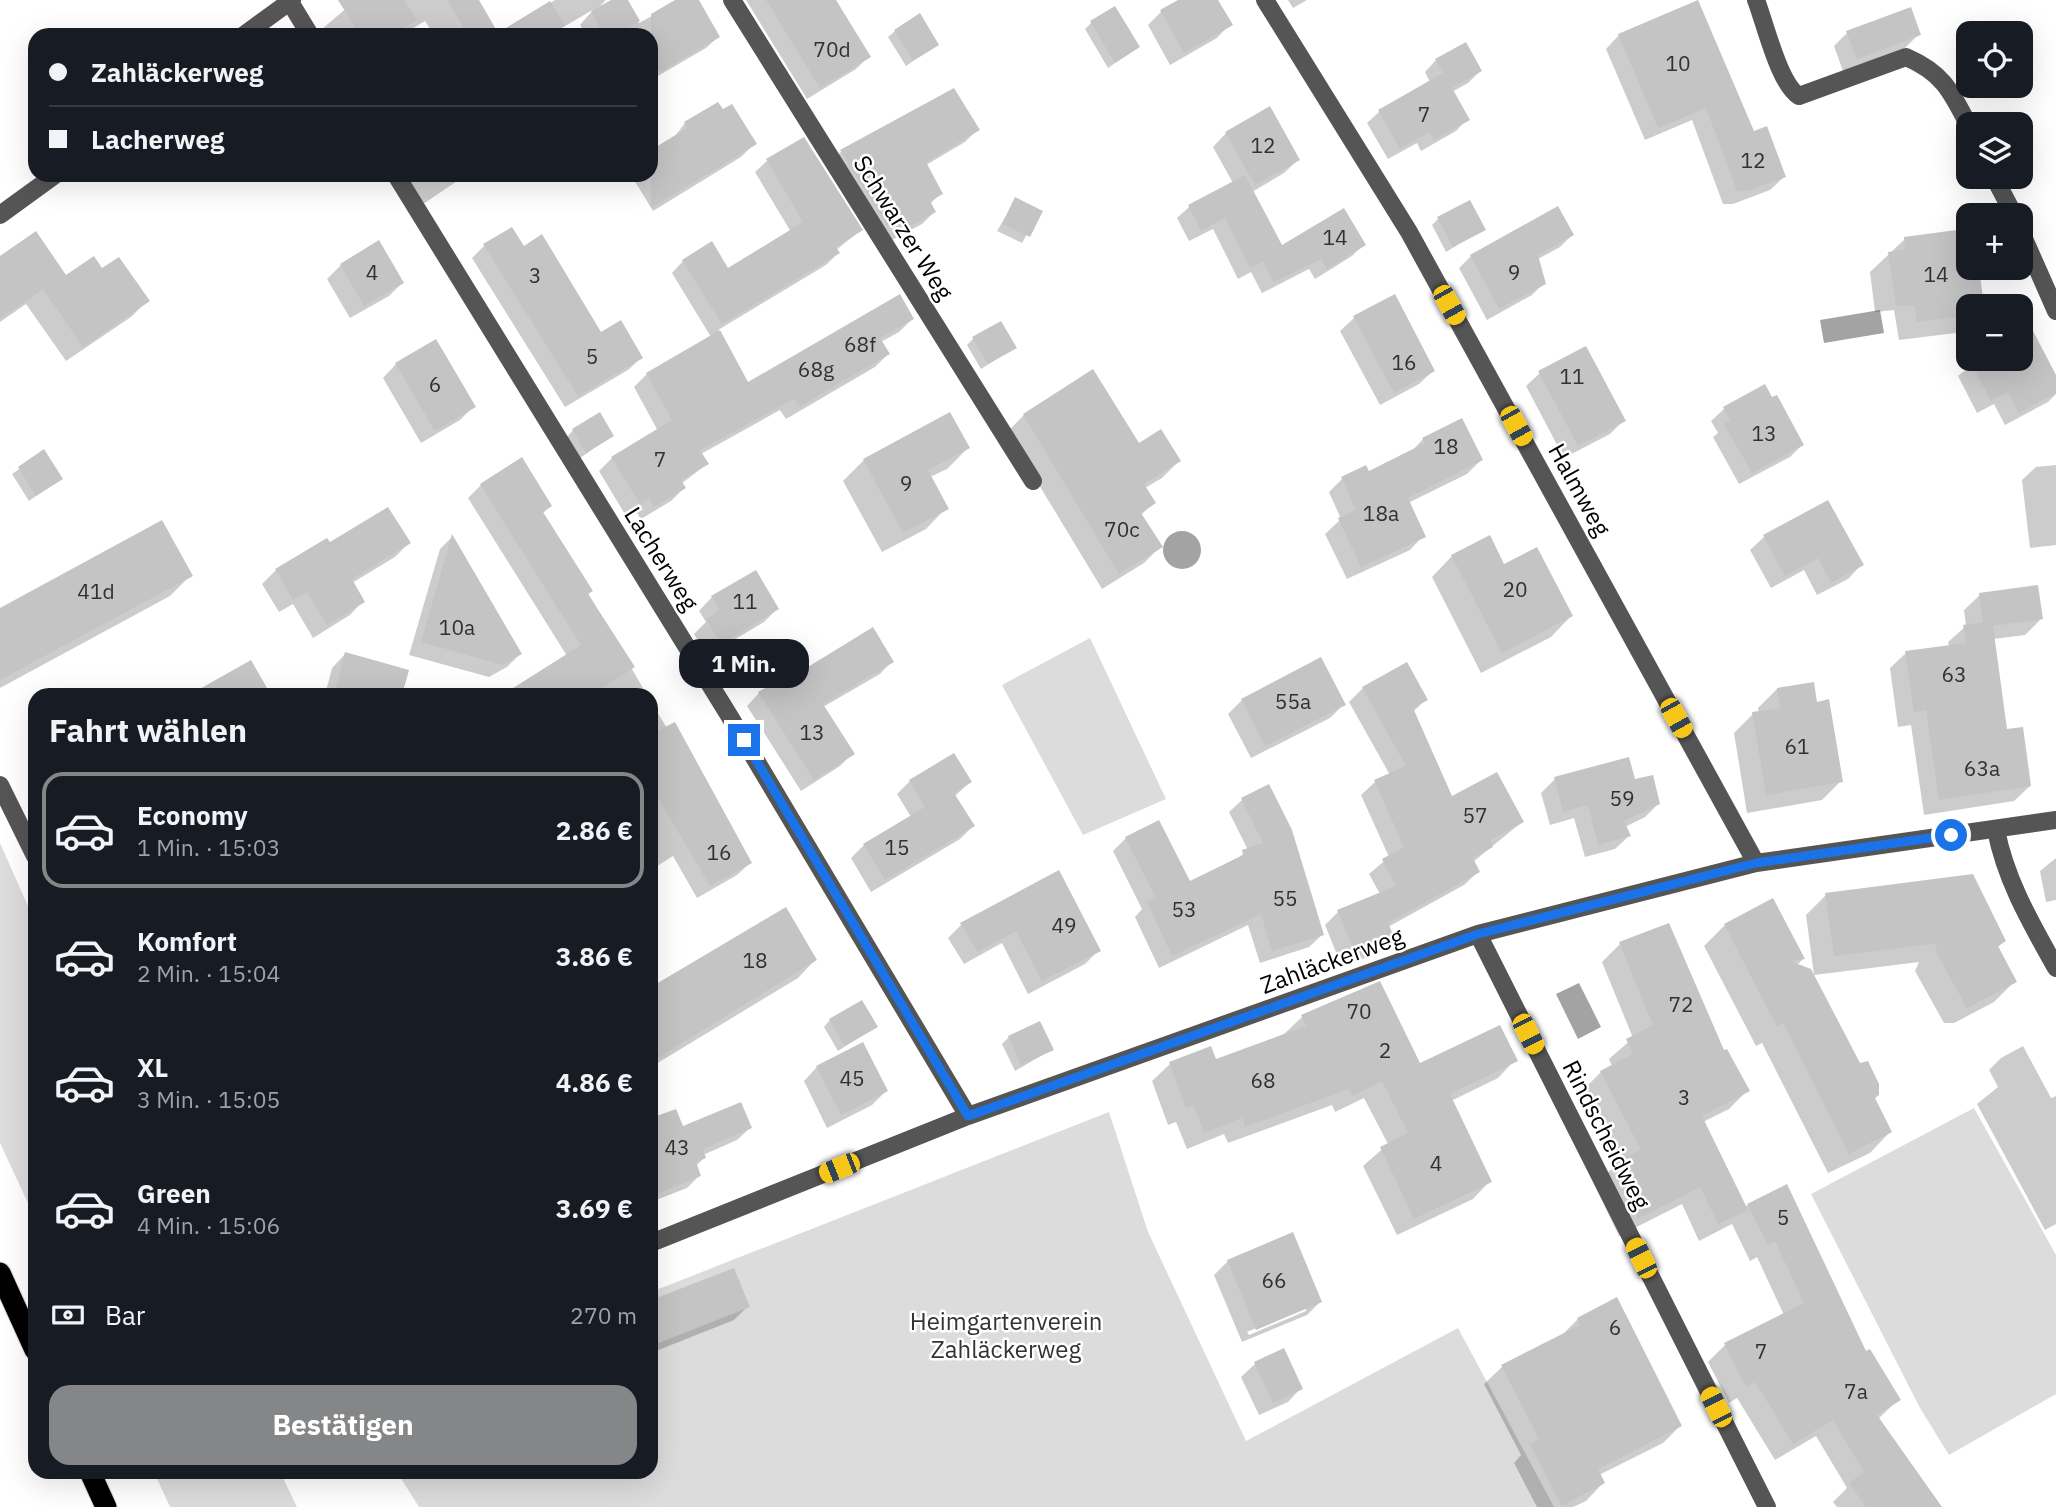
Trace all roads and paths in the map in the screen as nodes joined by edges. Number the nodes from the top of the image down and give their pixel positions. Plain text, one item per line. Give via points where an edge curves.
1 (732, 0) edge
2 (1265, 0) edge
3 (1756, 0) edge
4 (291, 1) edge
5 (254, 28) edge
6 (306, 28) edge
7 (1962, 112) edge
8 (45, 182) edge
9 (400, 182) edge
10 (0, 215) edge
11 (2033, 259) edge
12 (2056, 311) edge
13 (1033, 481) dead end
14 (0, 785) edge
15 (2056, 820) edge
16 (1997, 830) junction
17 (28, 842) edge
18 (1756, 863) junction
19 (1478, 934) junction
20 (2056, 968) edge
21 (968, 1116) junction
22 (658, 1240) edge
23 (0, 1273) edge
24 (28, 1335) edge
25 (93, 1479) edge
26 (106, 1507) edge
27 (1767, 1507) edge

1 - 13 street, Schwarzer Weg
2 - 18 street, Halmweg via 1409,232
3 - 7 street via 1791,91 1799,96 1906,57 1927,66 1948,85
4 - 5 street
4 - 6 street
8 - 10 street
9 - 21 street, Lacherweg via 730,717
11 - 12 street
14 - 17 street
15 - 16 street, Zahläckerweg
16 - 18 street, Zahläckerweg
16 - 20 street via 2002,858 2021,906
18 - 19 street, Zahläckerweg
19 - 21 street, Zahläckerweg
19 - 27 street, Rindscheidweg
21 - 22 street, Zahläckerweg
23 - 24 highway
25 - 26 highway

